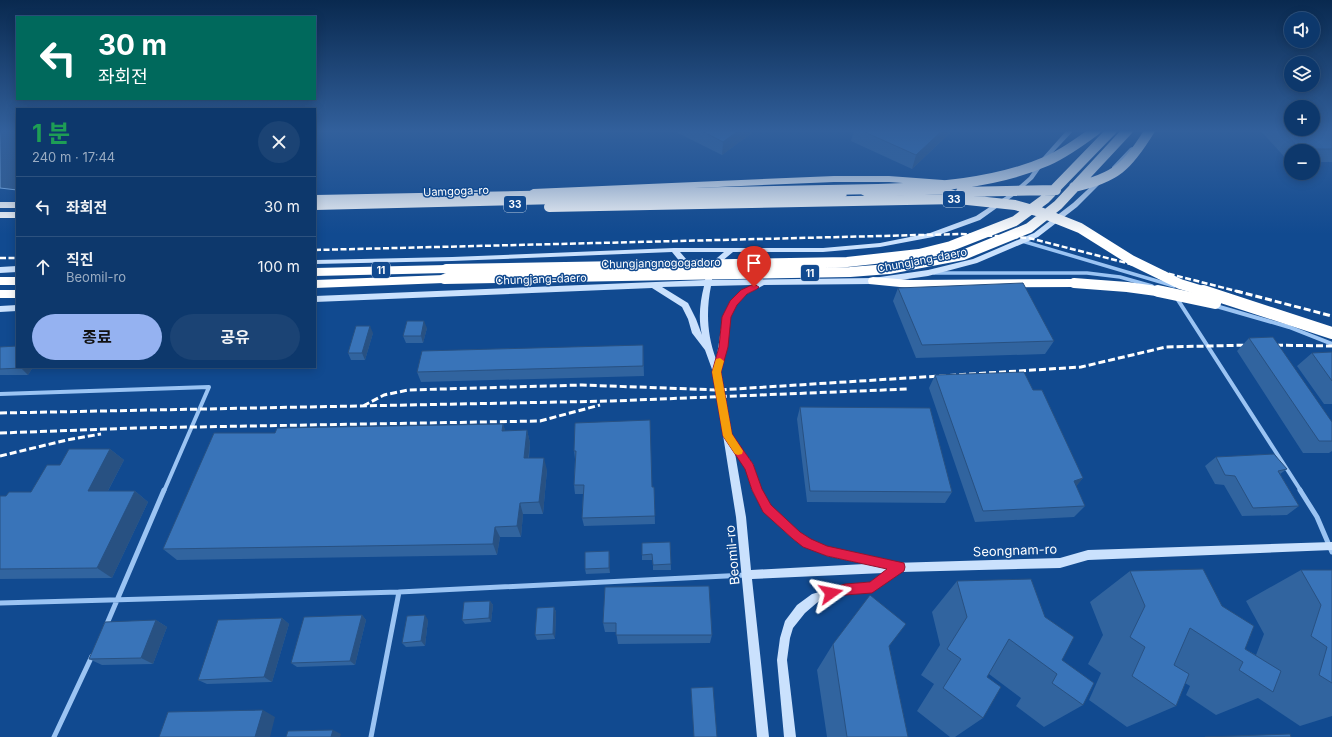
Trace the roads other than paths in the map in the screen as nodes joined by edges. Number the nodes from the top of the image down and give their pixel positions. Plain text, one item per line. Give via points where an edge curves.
1 (1032, 164) edge
2 (1038, 164) edge
3 (1041, 164) edge
4 (1079, 164) edge
5 (1095, 164) edge
6 (1116, 164) edge
7 (1127, 164) edge
8 (482, 199) junction
9 (316, 200) edge
10 (0, 205) edge
11 (16, 205) edge
12 (316, 208) edge
13 (0, 215) edge
14 (16, 215) edge
15 (1022, 242) junction
16 (674, 250) junction
17 (731, 250) junction
18 (316, 262) edge
19 (16, 269) edge
20 (0, 270) edge
21 (316, 272) edge
22 (928, 272) junction
23 (445, 274) junction
24 (0, 281) edge
25 (16, 281) edge
26 (873, 281) junction
27 (765, 282) junction
28 (707, 283) junction
29 (316, 284) edge
30 (680, 284) junction
31 (653, 285) junction
32 (0, 294) edge
33 (16, 294) edge
34 (1175, 296) junction
35 (316, 299) edge
36 (16, 308) edge
37 (0, 309) edge
38 (1332, 333) edge
39 (1332, 338) edge
40 (1332, 342) edge
41 (708, 348) junction
42 (717, 372) junction
43 (0, 394) edge
44 (728, 436) junction
45 (1331, 548) edge
46 (900, 567) junction
47 (747, 575) junction
48 (399, 592) junction
49 (118, 600) junction
50 (0, 603) edge
51 (105, 629) edge
52 (95, 650) edge
53 (54, 737) edge
54 (371, 737) edge
55 (763, 737) edge
56 (790, 737) edge

1 - 8 highway, bridge via 1002,177 981,181 943,183 861,178 550,190
2 - 8 highway, Uamgoga-ro, bridge via 987,180 941,186
3 - 17 main road, Chungjang-daero via 1031,178 978,218 931,235 823,250
4 - 23 highway, Chungjangnogogadoro / 11, bridge via 1045,199 1015,221 951,246 919,254 847,262
5 - 23 highway, Chungjangnogogadoro / 11, bridge via 1058,204 1029,228 963,255 925,264 850,272
6 - 15 main road, Chungjang-daero via 1075,205 1044,230
7 - 8 highway, Uamgoga-ro, bridge via 1111,177 1059,190
8 - 9 highway, Uamgoga-ro, bridge
8 - 12 highway, Uamgoga-ro
8 - 38 highway, 33, bridge via 549,206 958,199 1016,205 1080,228 1131,260 1180,284
10 - 11 highway
13 - 14 highway
15 - 22 main road, Chungjang-daero via 975,261
15 - 39 street via 1256,309
16 - 17 main road, Chungjang-daero
16 - 18 main road, Chungjang-daero
16 - 30 main road via 686,268 685,280
17 - 28 main road via 718,260
19 - 20 main road
21 - 23 highway, Chungjangnogogadoro / 11
22 - 26 main road, Chungjang-daero
22 - 34 street via 1112,275 1131,279
23 - 29 highway, Chungjangnogogadoro / 11
24 - 25 highway
26 - 27 main road, Chungjang-daero
26 - 40 highway, bridge via 910,284 1074,282 1149,289 1234,308
27 - 28 main road, Chungjang-daero
27 - 42 main road via 744,292 733,303 726,317 724,347
28 - 30 main road, Chungjang-daero
28 - 41 main road via 704,328
30 - 31 main road, Chungjang-daero
31 - 35 main road, Chungjang-daero
31 - 41 main road via 685,305 696,333
32 - 33 highway
34 - 40 street via 1256,317
34 - 45 street via 1317,517
36 - 37 main road
41 - 42 main road
42 - 44 main road, Beomil-ro
43 - 49 street via 209,387
44 - 46 main road via 750,467 757,490 767,509 796,536 827,551
44 - 47 main road, Beomil-ro
45 - 46 main road, Seongnam-ro via 1088,555 1060,562
46 - 47 main road, Seongnam-ro
46 - 56 main road via 872,587 816,597 801,609 789,625 782,660
47 - 48 street
47 - 55 main road, Beomil-ro
48 - 49 street
48 - 54 street
49 - 50 street
49 - 51 street
52 - 53 street

